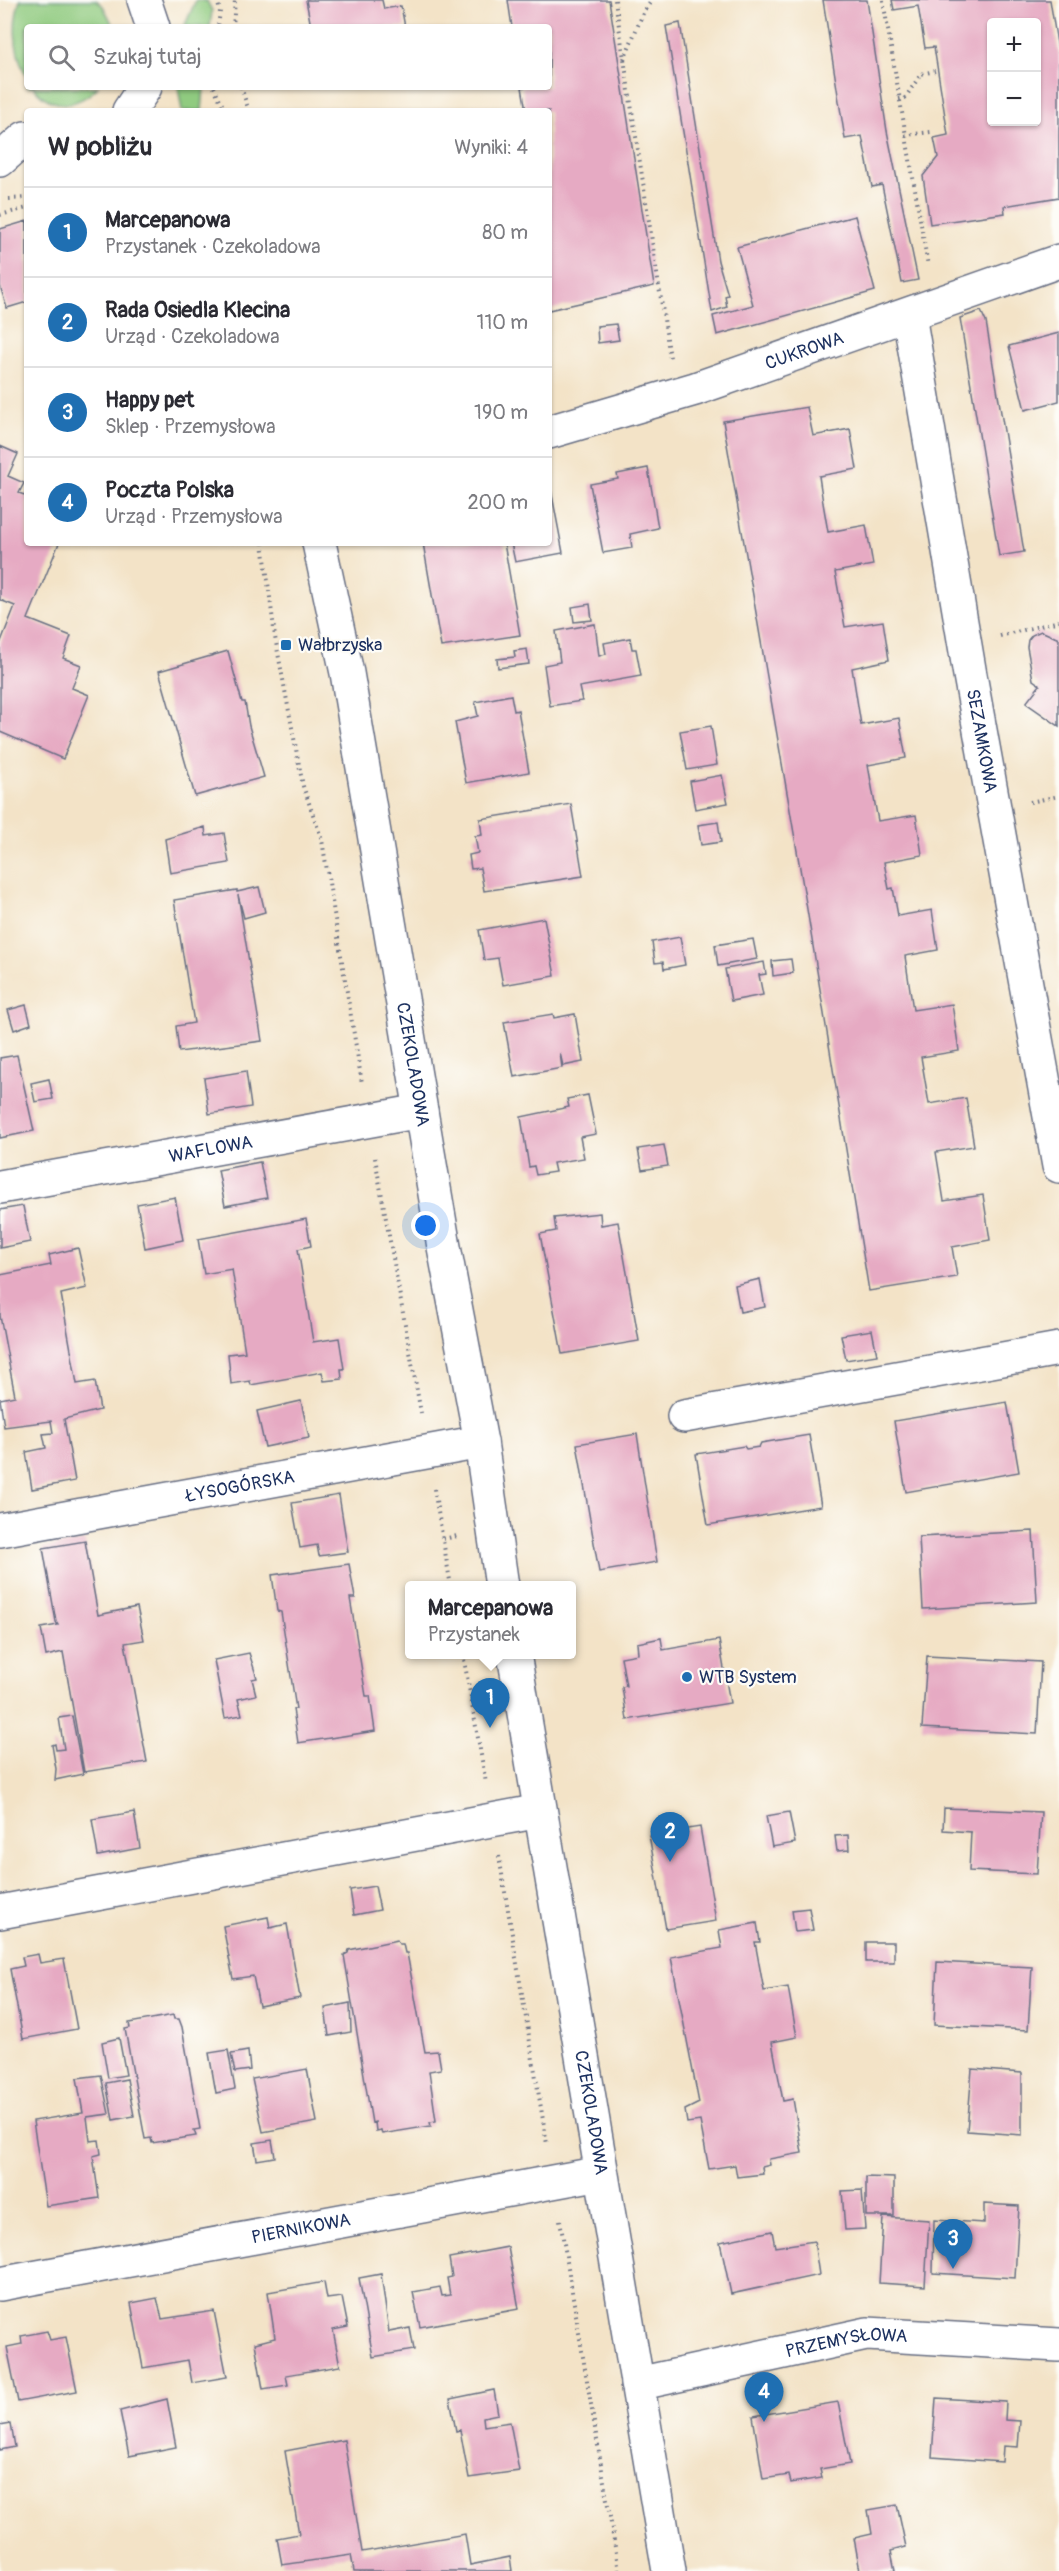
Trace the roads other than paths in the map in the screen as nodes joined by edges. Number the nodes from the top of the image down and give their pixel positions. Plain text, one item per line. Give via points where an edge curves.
1 (144, 90) edge
2 (147, 90) edge
3 (131, 108) edge
4 (156, 108) edge
5 (17, 134) edge
6 (0, 160) edge
7 (1059, 261) edge
8 (922, 310) junction
9 (552, 431) edge
10 (320, 546) edge
11 (422, 1111) junction
12 (1059, 1166) edge
13 (0, 1187) edge
14 (1059, 1349) edge
15 (684, 1416) dead end
16 (481, 1442) junction
17 (0, 1530) edge
18 (501, 1581) edge
19 (515, 1659) edge
20 (540, 1811) junction
21 (0, 1911) edge
22 (601, 2173) junction
23 (0, 2284) edge
24 (1059, 2345) edge
25 (637, 2384) junction
26 (669, 2571) edge

1 - 3 street
2 - 4 street
5 - 6 street
7 - 8 street, CUKROWA
8 - 9 street, CUKROWA via 675,395
8 - 12 street, SEZAMKOWA via 965,646
10 - 11 street, CZEKOLADOWA via 347,673
11 - 13 street, WAFLOWA
11 - 16 street, CZEKOLADOWA
14 - 15 street
16 - 17 street, ŁYSOGÓRSKA
16 - 18 street, CZEKOLADOWA
19 - 20 street, CZEKOLADOWA
20 - 21 street
20 - 22 street, CZEKOLADOWA
22 - 23 street, PIERNIKOWA
22 - 25 street, CZEKOLADOWA
24 - 25 street, PRZEMYSŁOWA via 867,2334
25 - 26 street, CZEKOLADOWA

